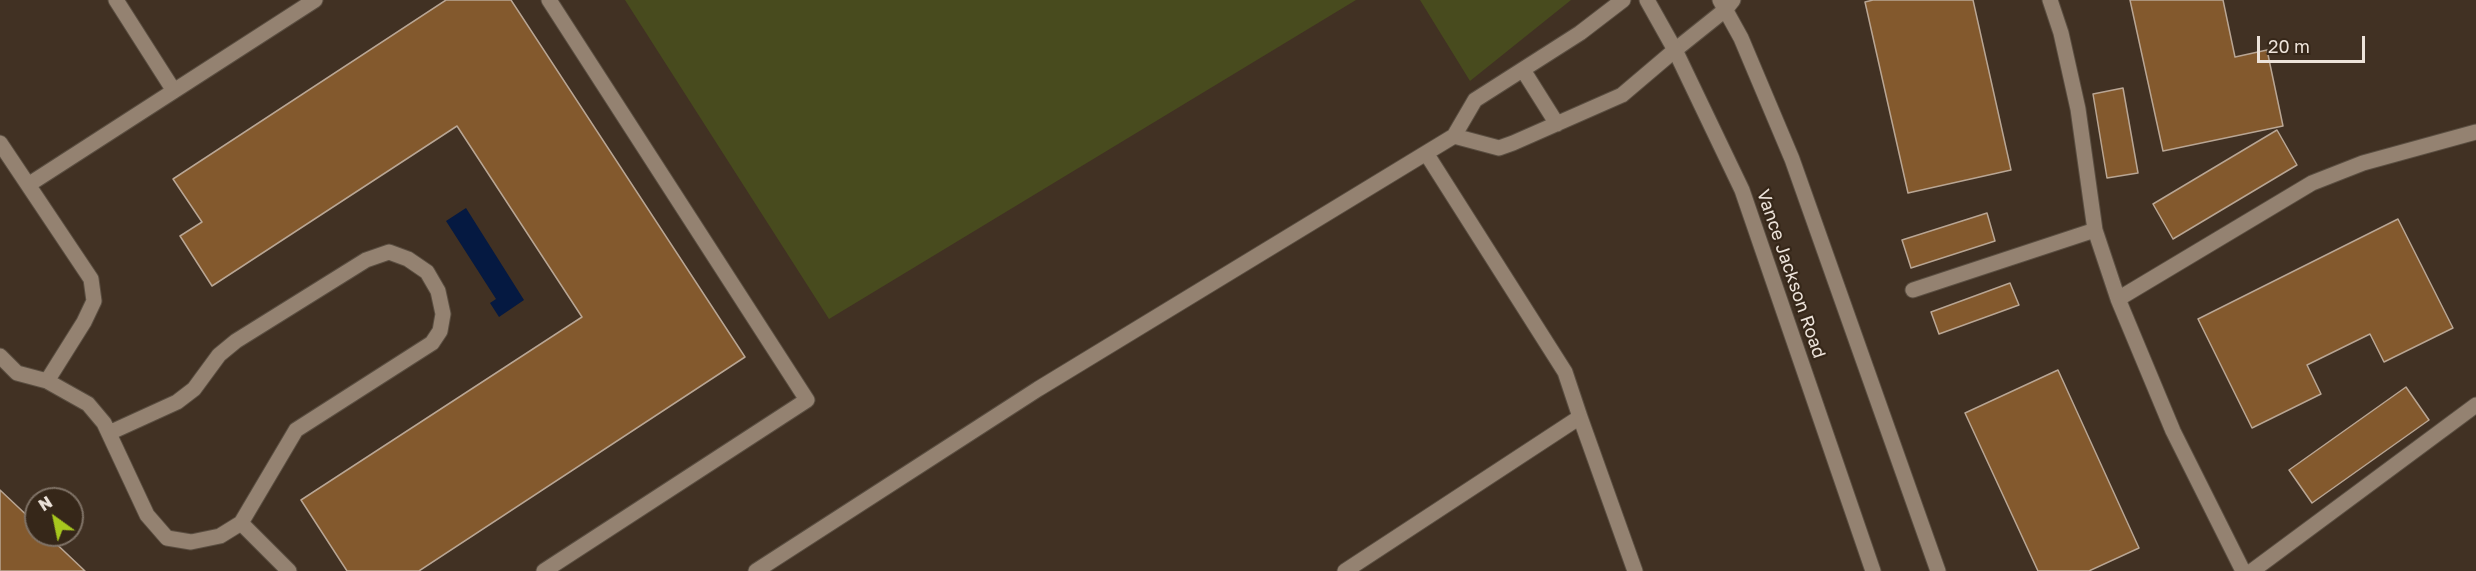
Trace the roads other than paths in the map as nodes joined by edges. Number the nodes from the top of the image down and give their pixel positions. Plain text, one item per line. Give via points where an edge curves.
1 (116, 0) edge
2 (315, 0) edge
3 (549, 0) edge
4 (1623, 0) edge
5 (1647, 0) edge
6 (2050, 0) edge
7 (1726, 3) edge
8 (1675, 50) junction
9 (1524, 70) junction
10 (174, 91) junction
11 (1557, 124) junction
12 (2476, 132) edge
13 (1454, 136) junction
14 (0, 143) edge
15 (1426, 153) junction
16 (28, 185) junction
17 (2095, 230) junction
18 (1913, 290) dead end
19 (2118, 299) junction
20 (0, 356) edge
21 (46, 381) junction
22 (2476, 405) edge
23 (1580, 417) junction
24 (109, 433) junction
25 (241, 523) junction
26 (289, 571) edge
27 (544, 571) edge
28 (756, 571) edge
29 (1345, 571) edge
30 (1635, 571) edge
31 (1873, 571) edge
32 (1938, 571) edge
33 (2243, 571) edge
34 (2252, 571) edge

1 - 10 street
2 - 10 street
3 - 27 street via 807,400
4 - 9 street
5 - 8 street, Vance Jackson Road
6 - 17 street via 2078,109
7 - 8 street
7 - 32 street via 1792,159
8 - 11 street via 1622,95
8 - 31 street, Vance Jackson Road via 1742,190
9 - 11 street
9 - 13 street via 1475,100
10 - 16 street
11 - 13 street via 1499,148
12 - 19 street via 2363,163 2312,183
13 - 15 street
14 - 16 street
15 - 23 street via 1564,372
15 - 28 street via 1038,389
16 - 21 street via 91,279 94,301
17 - 18 street
17 - 19 street
19 - 33 street via 2173,431
20 - 21 street via 17,373
21 - 24 street via 88,404
22 - 34 street
23 - 29 street
23 - 30 street
24 - 25 street via 147,515 167,538 190,542 220,536
24 - 25 street via 177,402 194,389 219,355 236,341 366,260 389,252 427,272 438,291 443,314 440,332 432,343 296,430
25 - 26 street

